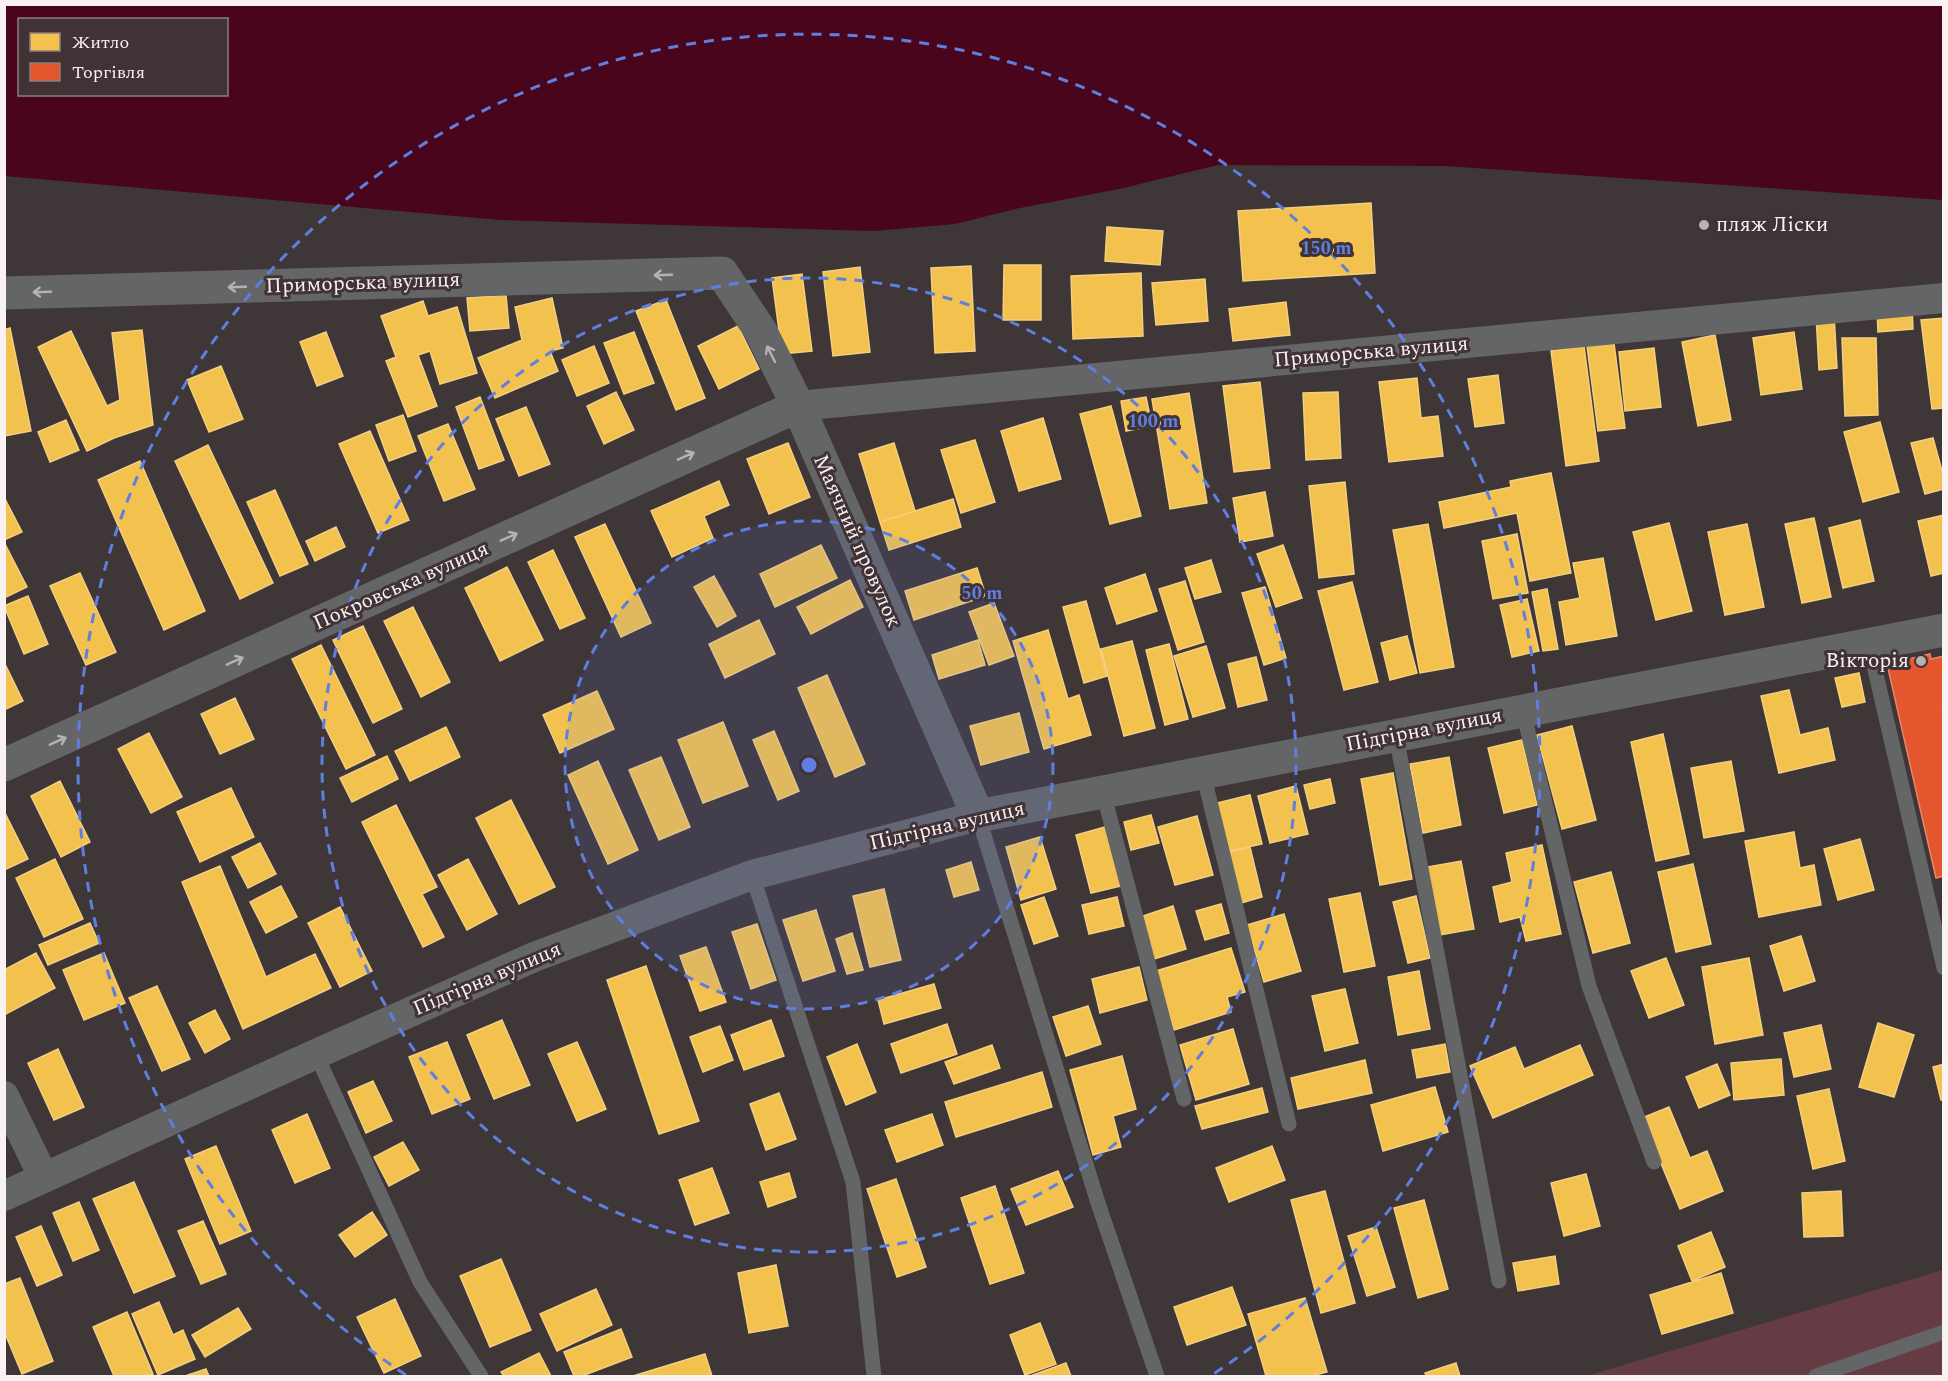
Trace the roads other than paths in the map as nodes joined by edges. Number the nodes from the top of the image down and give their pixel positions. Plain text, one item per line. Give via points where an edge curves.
1 (722, 273) joint
2 (4, 293) edge
3 (1944, 298) edge
4 (798, 406) junction
5 (1944, 630) edge
6 (1869, 644) junction
7 (1523, 711) junction
8 (1396, 736) junction
9 (4, 765) edge
10 (1203, 773) junction
11 (1103, 792) junction
12 (978, 816) junction
13 (752, 875) junction
14 (1944, 968) edge
15 (316, 1054) junction
16 (4, 1096) edge
17 (1184, 1099) dead end
18 (1289, 1124) dead end
19 (1654, 1162) dead end
20 (44, 1178) junction
21 (4, 1196) edge
22 (1499, 1281) dead end
23 (1944, 1332) edge
24 (481, 1377) edge
25 (874, 1377) edge
26 (1157, 1377) edge
27 (1816, 1377) edge

1 -> 2 street, Приморська вулиця
4 -> 1 street, Маячний провулок via 760,330
3 - 4 street, Приморська вулиця
9 -> 4 street, Покровська вулиця
4 - 12 street, Маячний провулок
5 - 6 street, Підгірна вулиця
6 - 7 street, Підгірна вулиця
6 - 14 lane
7 - 8 street, Підгірна вулиця
7 - 19 lane via 1589,986
8 - 10 street, Підгірна вулиця
8 - 22 lane
10 - 11 street, Підгірна вулиця
10 - 18 lane
11 - 12 street, Підгірна вулиця
11 - 17 lane
12 - 13 street, Підгірна вулиця
12 - 26 lane via 1094,1192
13 - 15 street, Підгірна вулиця via 534,957
13 - 25 lane via 853,1182
15 - 20 street, Підгірна вулиця
15 - 24 lane via 420,1282
16 - 20 street
20 - 21 street, Підгірна вулиця
23 - 27 lane

